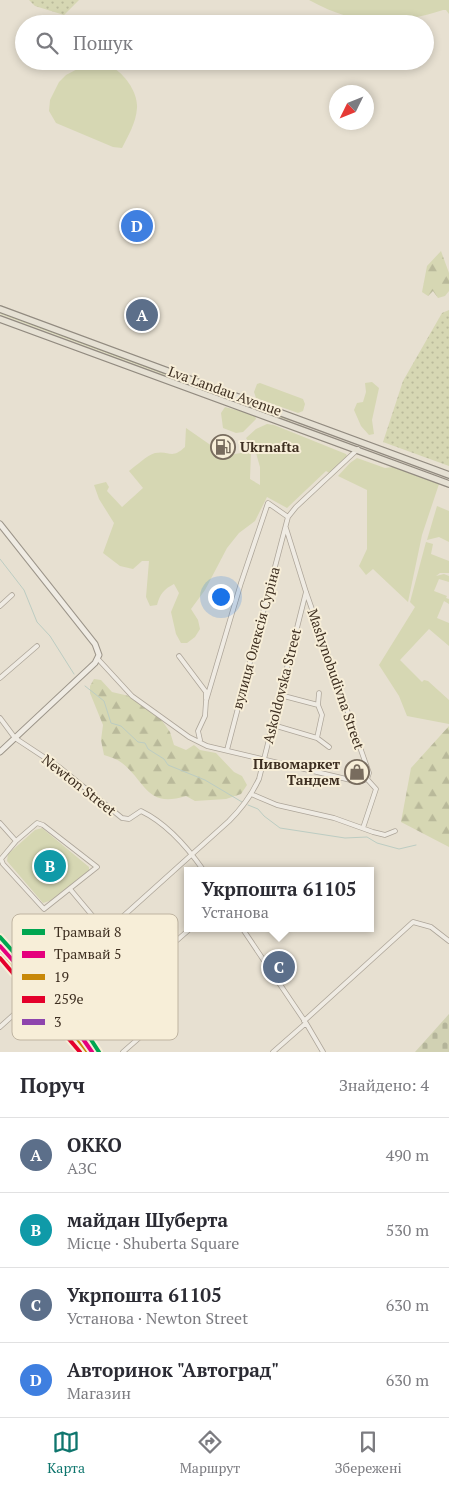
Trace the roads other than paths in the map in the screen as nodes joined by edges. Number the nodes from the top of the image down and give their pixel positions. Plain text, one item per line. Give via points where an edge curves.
1 (0, 309) edge
2 (0, 319) edge
3 (294, 417) junction
4 (291, 426) junction
5 (358, 449) junction
6 (449, 475) edge
7 (449, 484) edge
8 (288, 517) junction
9 (0, 524) edge
10 (286, 527) junction
11 (306, 592) junction
12 (12, 595) dead end
13 (0, 606) edge
14 (37, 646) dead end
15 (179, 656) dead end
16 (99, 657) junction
17 (0, 678) edge
18 (319, 692) dead end
19 (280, 695) junction
20 (206, 701) junction
21 (318, 705) junction
22 (0, 718) edge
23 (272, 725) junction
24 (15, 738) junction
25 (317, 738) junction
26 (201, 742) junction
27 (329, 747) dead end
28 (227, 750) junction
29 (0, 752) edge
30 (264, 760) junction
31 (368, 779) junction
32 (251, 794) junction
33 (0, 823) edge
34 (363, 828) junction
35 (395, 831) dead end
36 (16, 841) junction
37 (192, 854) junction
38 (201, 867) edge
39 (70, 889) junction
40 (91, 914) edge
41 (126, 914) edge
42 (245, 932) edge
43 (449, 942) edge
44 (0, 949) edge
45 (12, 963) edge
46 (12, 1016) edge
47 (305, 1022) junction
48 (0, 1027) edge
49 (78, 1040) edge
50 (137, 1040) edge
51 (88, 1052) edge
52 (123, 1052) edge
53 (273, 1052) edge
54 (323, 1052) edge

1 - 3 main road, Lva Landau Avenue
2 - 4 main road, Lva Landau Avenue
3 - 4 main road
3 - 6 main road, Lva Landau Avenue
4 - 5 main road, Lva Landau Avenue
5 - 7 main road, Lva Landau Avenue
5 - 8 street
8 - 10 street, вулиця Олексія Суріна
8 - 20 street via 268,503
9 - 16 main road via 95,644
10 - 11 street, Mashynobudivna Street
10 - 28 street, вулиця Олексія Суріна
11 - 19 street, Askoldovska Street
11 - 31 street, Mashynobudivna Street via 369,773
12 - 13 street
14 - 17 street
15 - 20 street via 206,692
16 - 24 main road
16 - 26 street via 132,696
18 - 21 street
19 - 21 street
19 - 23 street, Askoldovska Street
20 - 26 street via 205,716 198,731
21 - 25 street via 322,715
22 - 24 street, Newton Street
23 - 25 street
23 - 30 street, Askoldovska Street
24 - 29 main road
24 - 37 street, Newton Street via 122,818 129,819 138,812 144,812 172,833
25 - 27 street
26 - 28 street
28 - 30 street
30 - 31 street via 359,782
30 - 32 street, Askoldovska Street
31 - 34 street, Mashynobudivna Street via 376,789
32 - 34 street via 277,805
32 - 37 street, Askoldovska Street via 240,810
33 - 36 street
34 - 35 street via 385,835
36 - 39 street via 1,856 1,862 42,908
36 - 39 street via 34,824 40,823 97,867
37 - 38 street, Newton Street
37 - 41 street, Askoldovska Street
39 - 40 street
42 - 47 street
43 - 47 street via 431,928 413,922
44 - 45 main road
46 - 48 street, Askoldovska Street
47 - 53 street
47 - 54 street
49 - 51 main road
50 - 52 street

